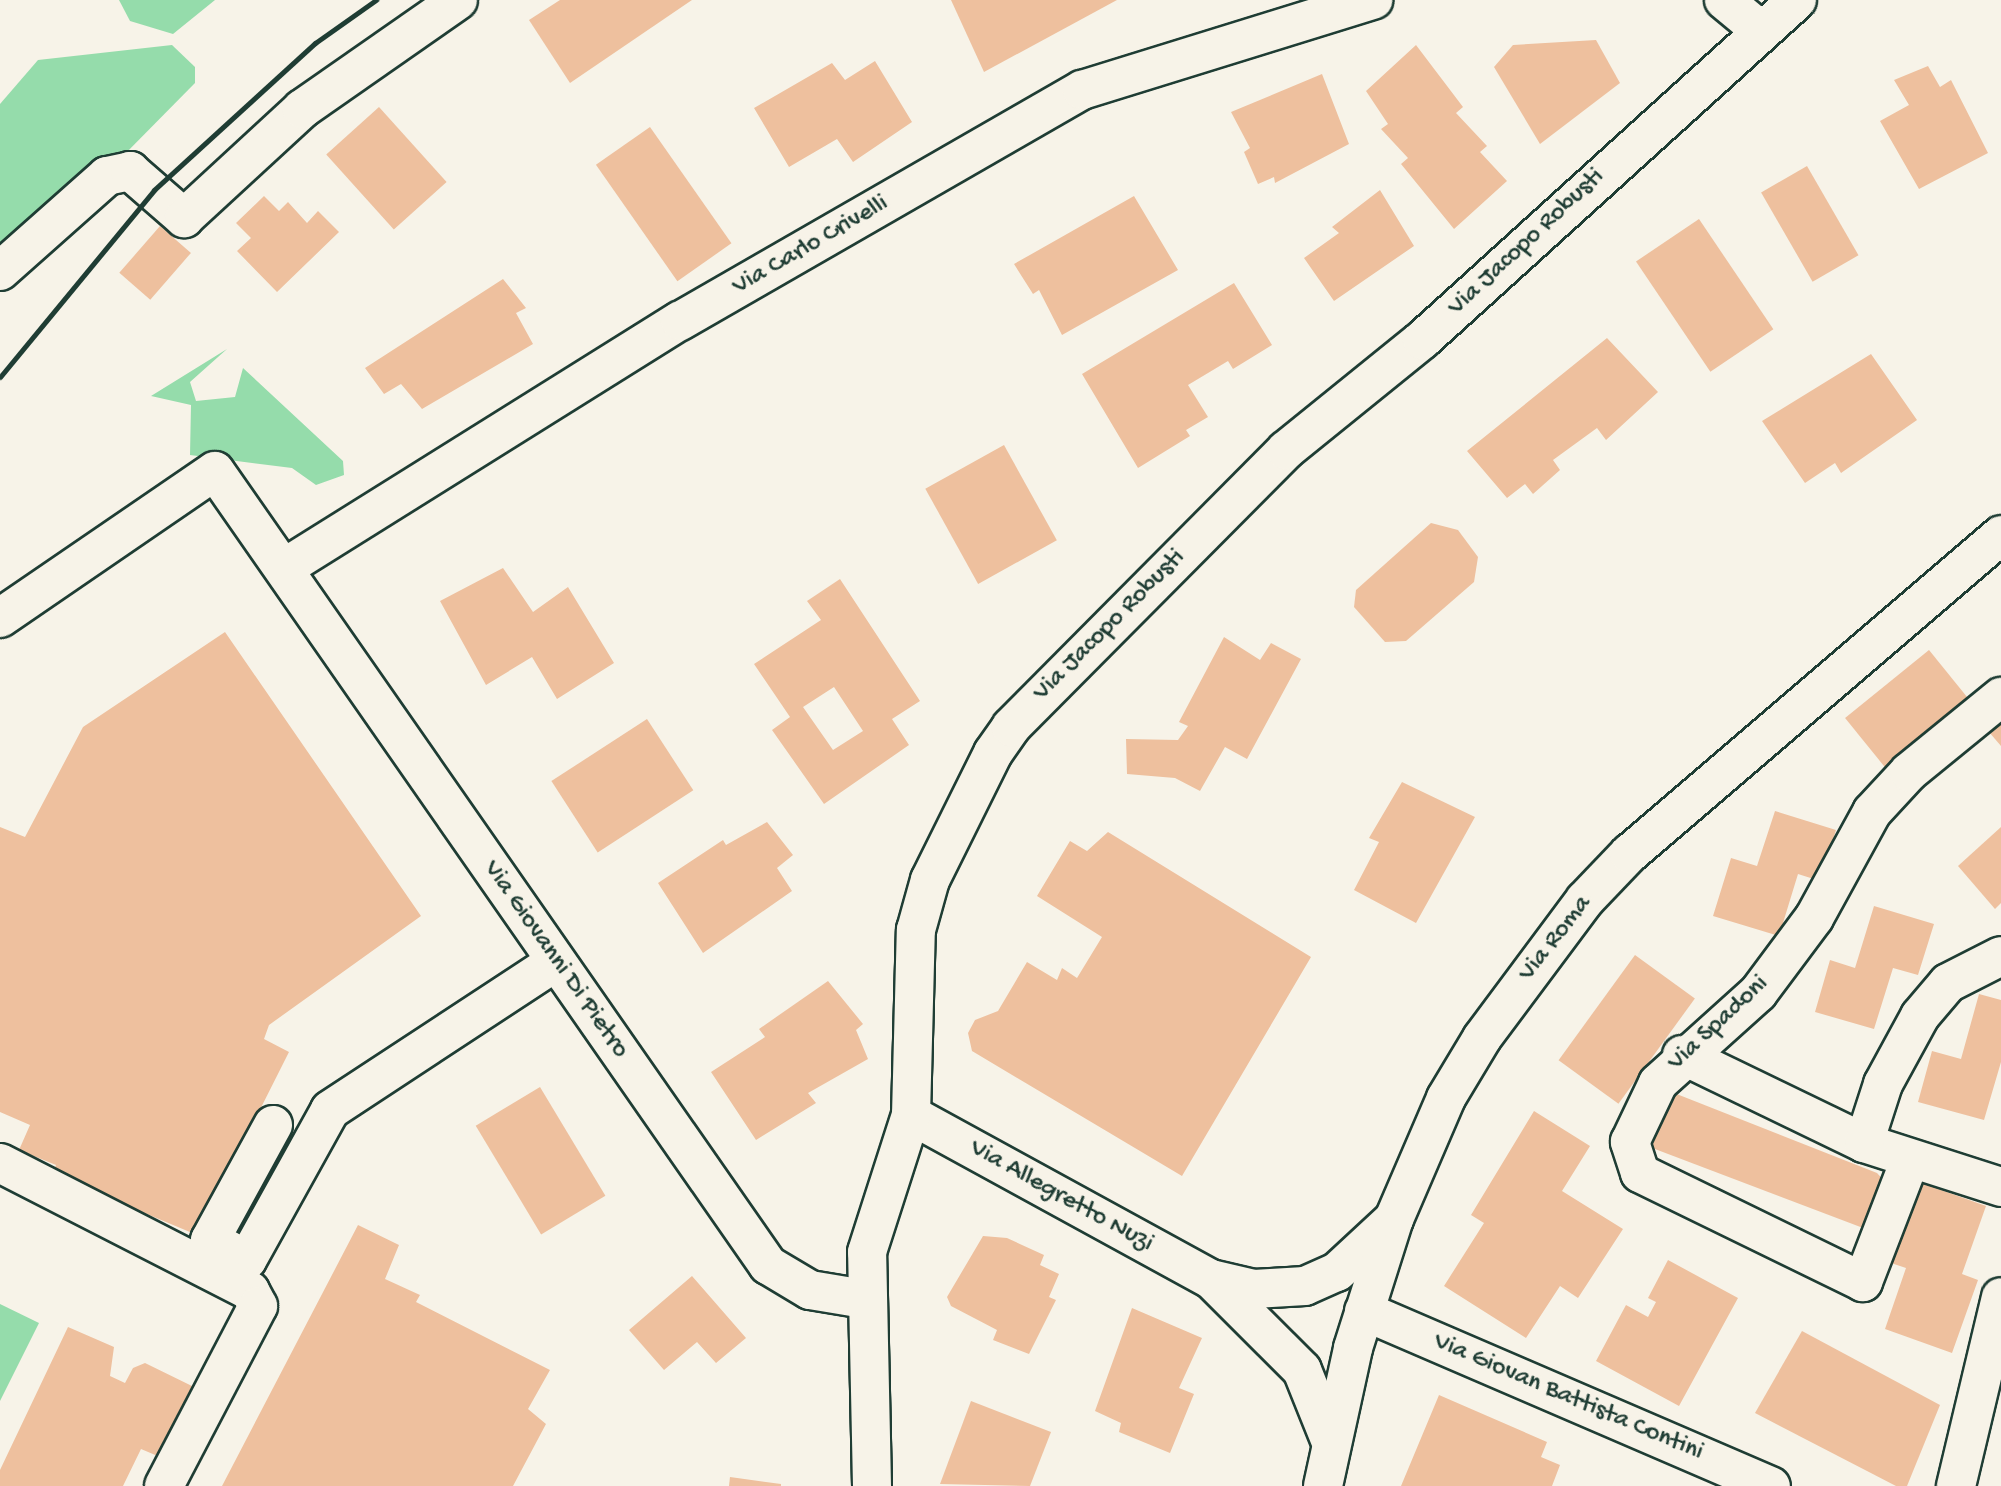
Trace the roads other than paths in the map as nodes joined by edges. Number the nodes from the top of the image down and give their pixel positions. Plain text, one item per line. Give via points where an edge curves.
1 (458, 0) edge
2 (1373, 0) edge
3 (1724, 0) edge
4 (1797, 0) edge
5 (1759, 29) junction
6 (0, 271) edge
7 (2001, 535) edge
8 (284, 568) junction
9 (0, 618) edge
10 (2001, 697) edge
11 (2001, 956) edge
12 (555, 962) junction
13 (1682, 1055) junction
14 (912, 1115) junction
15 (273, 1125) dead end
16 (1864, 1143) junction
17 (1910, 1160) junction
18 (0, 1163) edge
19 (2001, 1186) edge
20 (1394, 1219) junction
21 (1211, 1279) junction
22 (2001, 1297) edge
23 (864, 1299) junction
24 (1364, 1311) junction
25 (1331, 1442) junction
26 (164, 1486) edge
27 (872, 1486) edge
28 (1323, 1486) edge
29 (1771, 1486) edge
30 (1956, 1486) edge

1 - 6 street via 302,109 184,218 130,171 107,176
2 - 8 street, Via Carlo Crivelli via 1082,90 680,321
3 - 5 street
4 - 5 street, Via Jacopo Robusti
5 - 14 street, Via Jacopo Robusti via 1422,340 1286,450 1011,727 965,803 930,880 916,930
7 - 20 street, Via Roma via 1629,854 1585,900 1446,1098
8 - 9 street, Via Giovanni Di Pietro via 215,471
8 - 12 street, Via Giovanni Di Pietro
10 - 13 street, Via Spadoni via 1909,772 1872,812 1814,918 1758,993
11 - 16 street via 1948,983 1920,1016 1883,1084
12 - 15 street via 330,1110 247,1260 210,1240
12 - 23 street, Via Giovanni Di Pietro via 768,1265 810,1290
13 - 16 street
13 - 17 street, Via Spadoni via 1636,1117 1630,1142 1640,1173 1863,1282
14 - 21 street, Via Allegretto Nuzi
14 - 23 street, Via Jacopo Robusti via 867,1252
16 - 17 street
17 - 19 street
18 - 26 street via 250,1291 258,1306
20 - 21 street, Via Allegretto Nuzi via 1360,1256 1306,1286 1254,1289
20 - 24 street, Via Roma
21 - 25 street, Via Allegretto Nuzi via 1302,1370
22 - 30 street
23 - 27 street, Via Jacopo Robusti
24 - 25 street, Via Roma
24 - 29 street, Via Giovan Battista Contini
25 - 28 street, Via Roma

